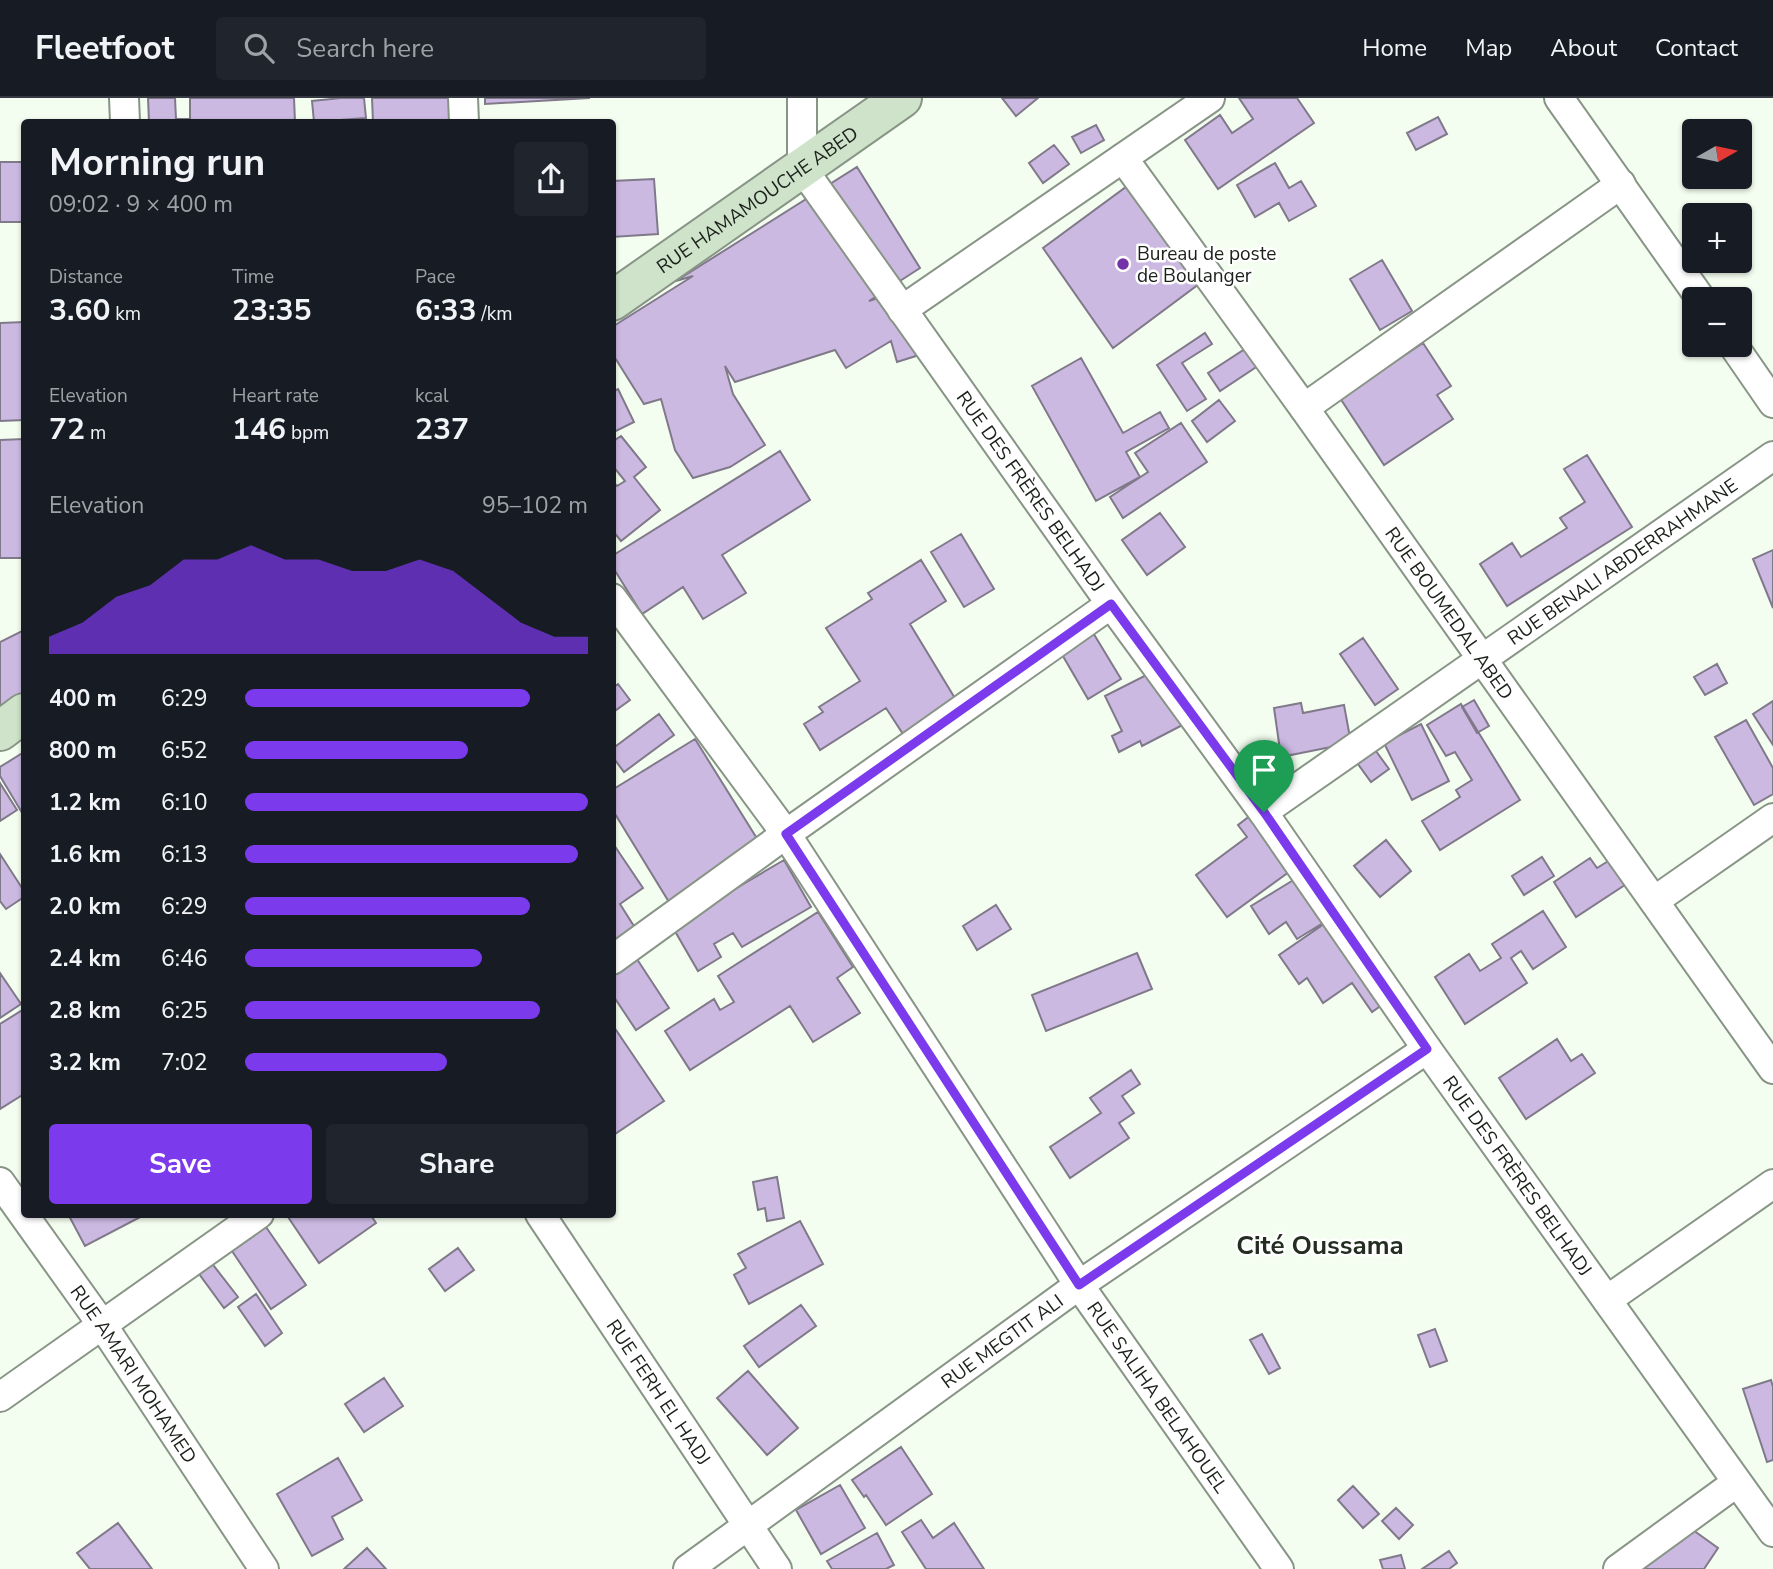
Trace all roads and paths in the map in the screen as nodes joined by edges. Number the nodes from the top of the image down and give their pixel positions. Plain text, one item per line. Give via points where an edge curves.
1 (124, 98) edge
2 (463, 98) edge
3 (802, 98) edge
4 (902, 98) edge
5 (1210, 98) edge
6 (1559, 98) edge
7 (125, 119) edge
8 (464, 119) edge
9 (1122, 158) junction
10 (802, 168) junction
11 (1622, 184) junction
12 (1693, 287) edge
13 (616, 298) edge
14 (902, 310) junction
15 (1741, 357) edge
16 (1773, 402) edge
17 (1304, 408) junction
18 (1773, 456) edge
19 (616, 603) edge
20 (1111, 604) junction
21 (1482, 659) junction
22 (21, 715) edge
23 (0, 731) edge
24 (1264, 812) junction
25 (1773, 818) edge
26 (786, 834) junction
27 (1654, 901) junction
28 (616, 957) edge
29 (1427, 1049) junction
30 (1773, 1069) edge
31 (0, 1182) edge
32 (1773, 1184) edge
33 (21, 1211) edge
34 (26, 1218) edge
35 (253, 1218) edge
36 (543, 1218) edge
37 (1079, 1285) junction
38 (1607, 1300) junction
39 (103, 1326) junction
40 (0, 1398) edge
41 (1737, 1483) junction
42 (747, 1526) junction
43 (1773, 1532) edge
44 (264, 1569) edge
45 (688, 1569) edge
46 (777, 1569) edge
47 (1279, 1569) edge
48 (1618, 1569) edge

1 - 7 street
2 - 8 street
3 - 10 street
4 - 10 main road, RUE HAMAMOUCHE ABED
5 - 9 street
6 - 11 street
9 - 14 street
9 - 17 street, RUE BOUMEDAL ABED
10 - 13 main road, RUE HAMAMOUCHE ABED
10 - 14 street, RUE DES FRÈRES BELHADJ
11 - 12 street
11 - 17 street
14 - 20 street, RUE DES FRÈRES BELHADJ
15 - 16 street
17 - 21 street, RUE BOUMEDAL ABED
18 - 21 street, RUE BENALI ABDERRAHMANE
19 - 26 street, RUE SALIHA BELAHOUEL
20 - 24 street, RUE DES FRÈRES BELHADJ
20 - 26 street
21 - 24 street, RUE BENALI ABDERRAHMANE
21 - 27 street, RUE BOUMEDAL ABED
22 - 23 main road
24 - 29 street, RUE DES FRÈRES BELHADJ
25 - 27 street
26 - 28 street
26 - 37 street, RUE SALIHA BELAHOUEL
27 - 30 street, RUE BOUMEDAL ABED
29 - 37 street, RUE MEGTIT ALI
29 - 38 street, RUE DES FRÈRES BELHADJ
31 - 33 street, RUE AMARI MOHAMED
32 - 38 street
34 - 39 street, RUE AMARI MOHAMED
35 - 39 street
36 - 42 street, RUE FERH EL HADJ
37 - 42 street, RUE MEGTIT ALI
37 - 47 street, RUE SALIHA BELAHOUEL
38 - 41 street, RUE DES FRÈRES BELHADJ
39 - 40 street
39 - 44 street, RUE AMARI MOHAMED
41 - 43 street, RUE DES FRÈRES BELHADJ
41 - 48 street
42 - 45 street, RUE MEGTIT ALI
42 - 46 street, RUE FERH EL HADJ

